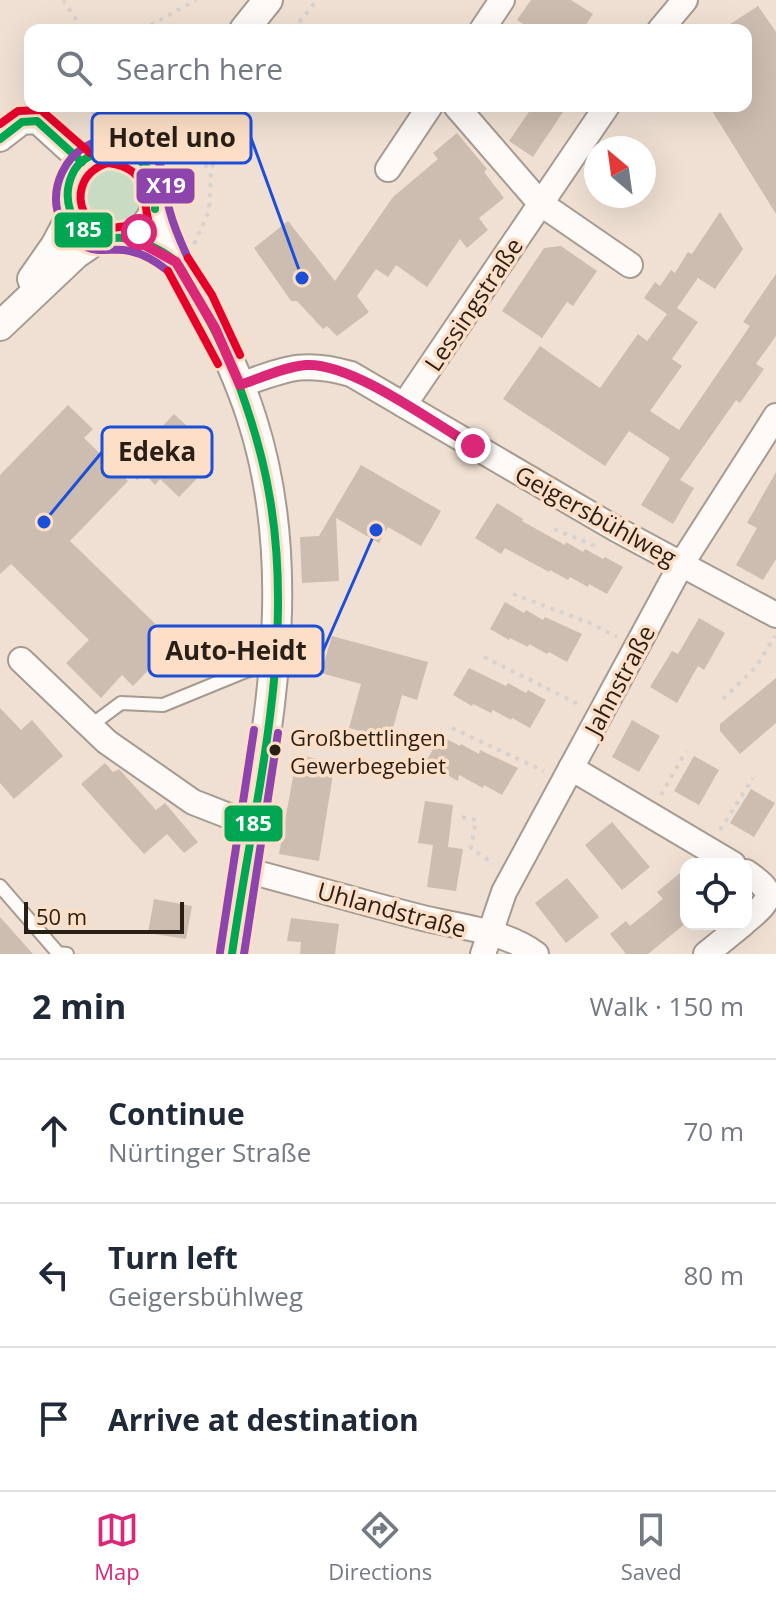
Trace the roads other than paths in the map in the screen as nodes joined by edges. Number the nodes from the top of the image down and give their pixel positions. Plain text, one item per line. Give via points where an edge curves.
1 (268, 0) edge
2 (502, 0) edge
3 (685, 0) edge
4 (249, 24) edge
5 (486, 24) edge
6 (665, 24) edge
7 (179, 112) edge
8 (426, 112) edge
9 (461, 112) edge
10 (603, 112) edge
11 (0, 139) edge
12 (142, 160) junction
13 (82, 162) junction
14 (388, 169) dead end
15 (540, 203) junction
16 (155, 209) junction
17 (71, 216) junction
18 (112, 238) junction
19 (178, 264) junction
20 (630, 265) dead end
21 (3, 323) edge
22 (240, 385) junction
23 (404, 405) junction
24 (776, 416) edge
25 (682, 563) junction
26 (776, 615) edge
27 (21, 660) dead end
28 (276, 662) junction
29 (90, 726) junction
30 (567, 775) junction
31 (252, 825) junction
32 (723, 858) edge
33 (245, 870) junction
34 (752, 876) edge
35 (0, 886) edge
36 (752, 916) edge
37 (735, 930) edge
38 (486, 944) edge
39 (67, 954) edge
40 (232, 954) edge
41 (536, 954) edge
42 (706, 954) edge

1 - 4 street
2 - 5 street
3 - 6 street
7 - 12 street
8 - 14 street
9 - 15 street
10 - 15 street, Lessingstraße
11 - 13 street via 22,122 37,121
12 - 13 street via 118,150 93,154
12 - 16 street via 156,183
13 - 17 street via 67,187
15 - 20 street
15 - 23 street, Lessingstraße
16 - 18 street via 139,232
16 - 19 street
17 - 18 street via 78,225
17 - 21 street
18 - 19 street via 141,243
18 - 21 street via 76,254
19 - 22 street
22 - 23 street, Geigersbühlweg via 291,368 324,366 351,374
22 - 28 street via 262,454 275,522
23 - 25 street, Geigersbühlweg
24 - 25 street, Jahnstraße
25 - 26 street, Geigersbühlweg
25 - 30 street, Jahnstraße
27 - 29 street
28 - 29 lane via 163,705 121,703
28 - 31 street
29 - 31 street via 193,802
30 - 32 street via 650,814
30 - 38 street, Jahnstraße via 513,877
31 - 33 street
33 - 38 street, Uhlandstraße via 423,918
33 - 40 street
34 - 36 street via 769,889 770,898
35 - 39 lane via 58,953
37 - 42 street
38 - 41 street, Uhlandstraße via 524,945

